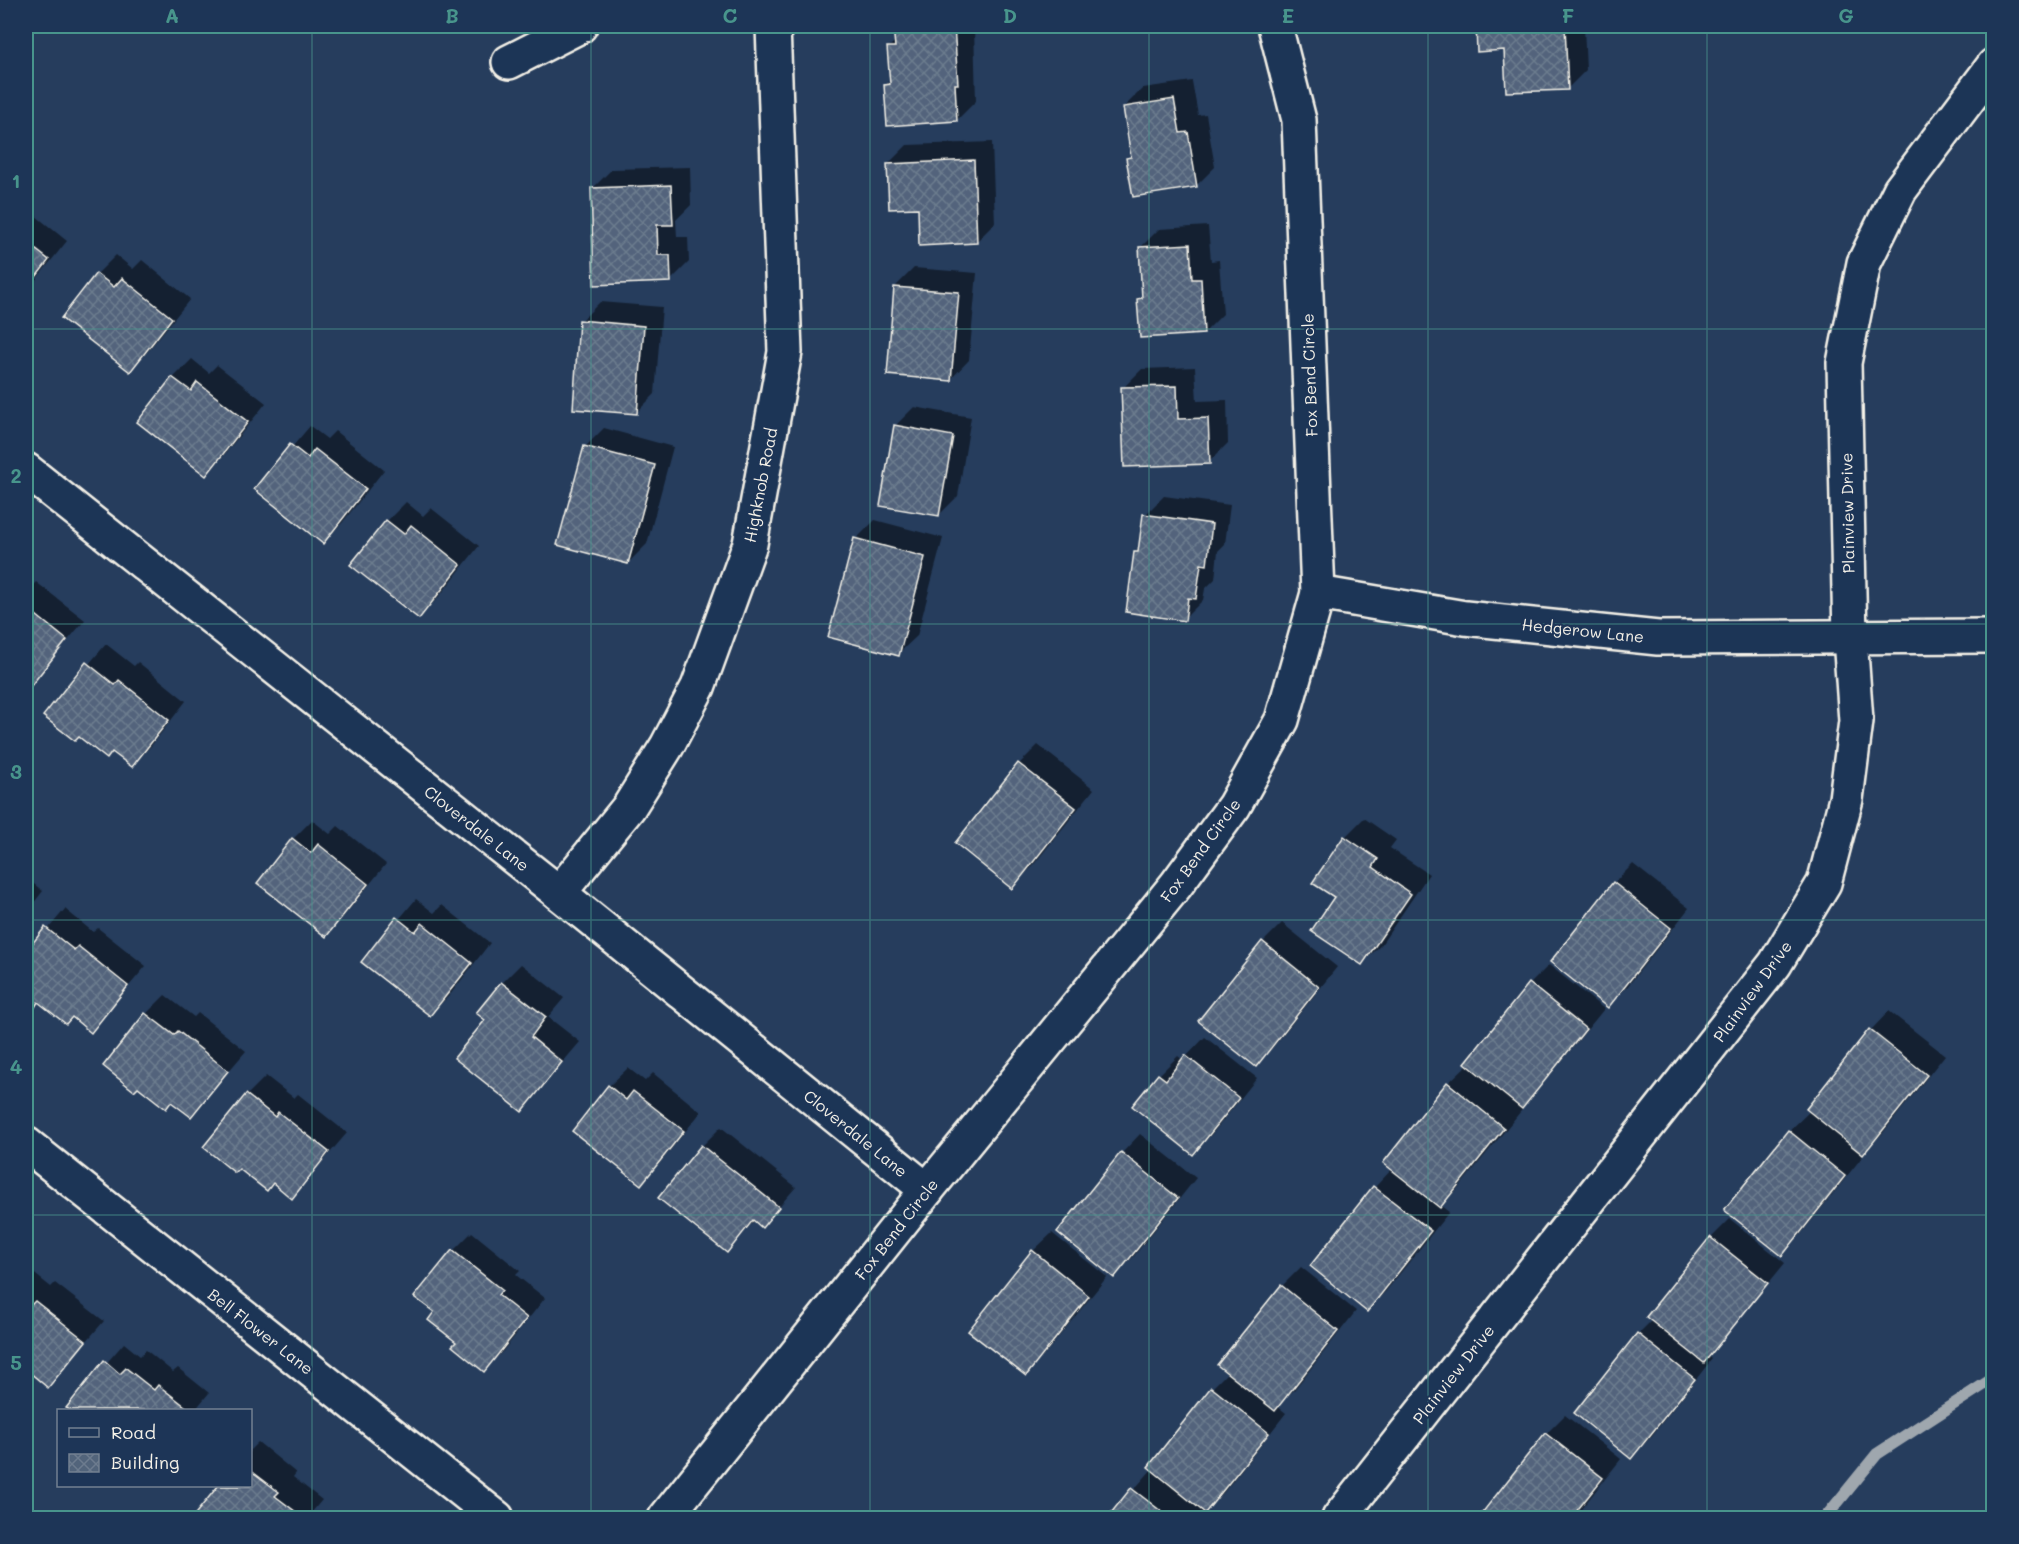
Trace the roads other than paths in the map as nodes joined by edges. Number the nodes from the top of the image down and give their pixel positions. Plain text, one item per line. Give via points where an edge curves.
1 (579, 26) edge
2 (773, 26) edge
3 (1275, 26) edge
4 (509, 62) dead end
5 (1994, 64) edge
6 (26, 470) edge
7 (1318, 593) junction
8 (1994, 636) edge
9 (1850, 638) junction
10 (559, 893) junction
11 (26, 1144) edge
12 (927, 1190) junction
13 (496, 1518) edge
14 (665, 1518) edge
15 (1339, 1518) edge

1 - 4 street
2 - 10 street, Highknob Road via 784,352 750,544 698,687 667,746 629,807
3 - 7 street, Fox Bend Circle via 1299,120
5 - 9 street, Plainview Drive via 1900,190 1864,263 1844,363
6 - 10 street, Cloverdale Lane
7 - 9 street, Hedgerow Lane via 1465,618 1658,638
7 - 12 street, Fox Bend Circle via 1282,720 1234,806 1176,885
8 - 9 street, Hedgerow Lane
9 - 15 street, Plainview Drive via 1856,721 1846,799 1824,884 1775,964
10 - 12 street, Cloverdale Lane
11 - 13 street, Bell Flower Lane
12 - 14 street, Fox Bend Circle

